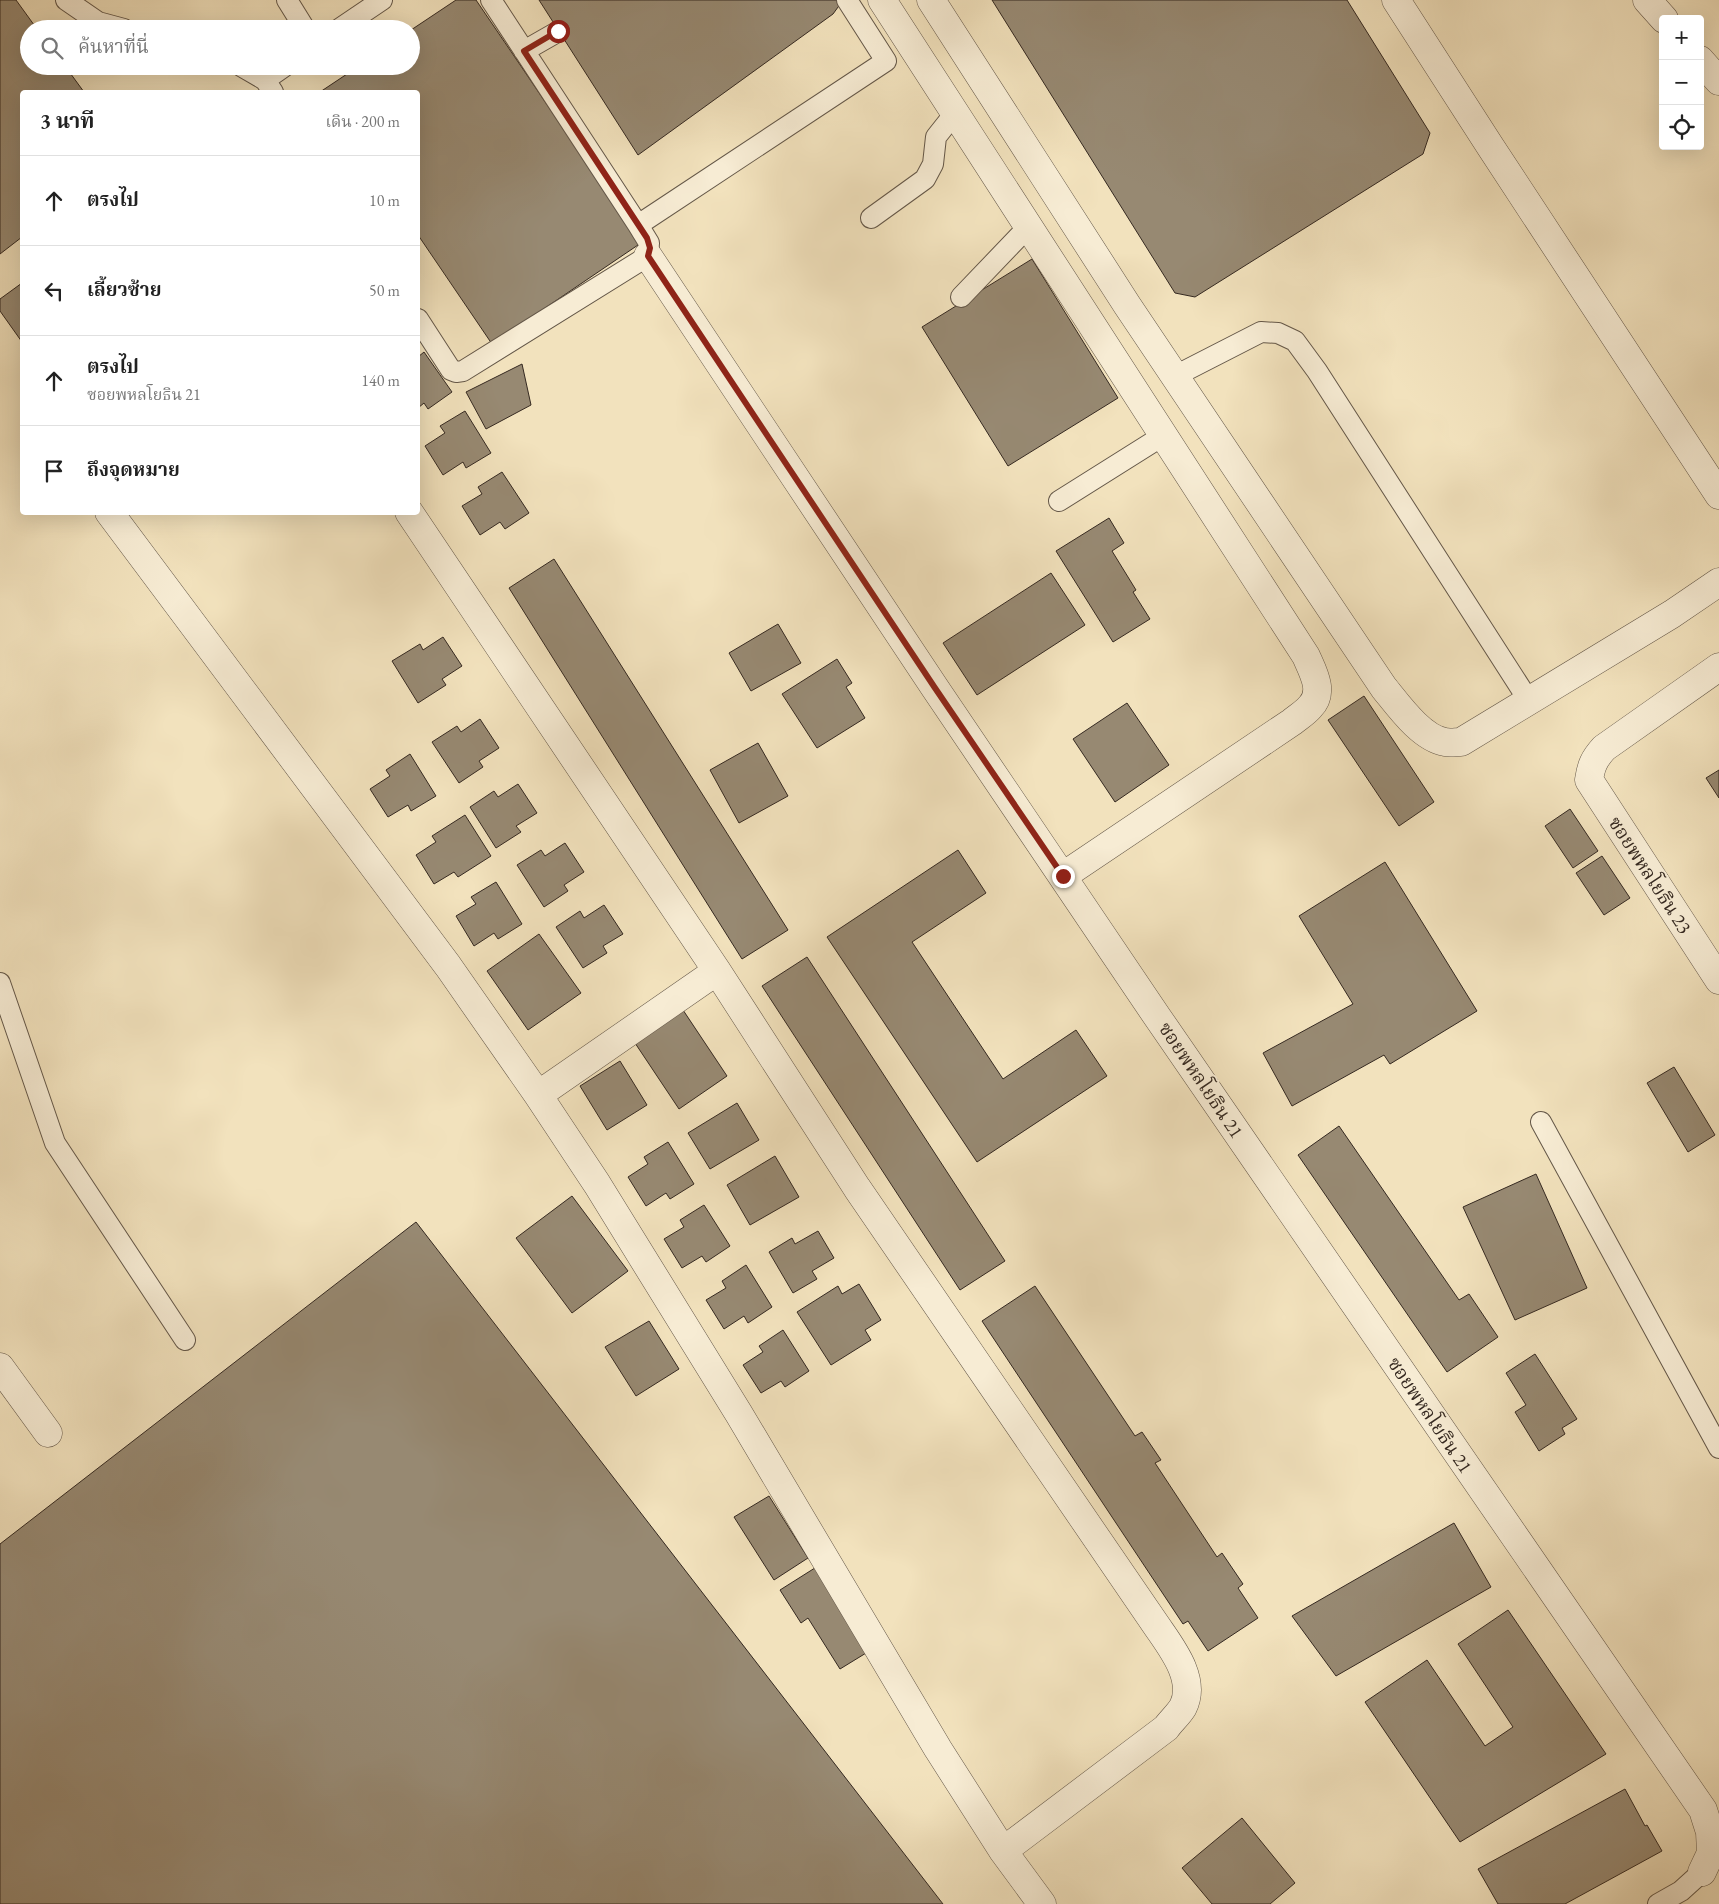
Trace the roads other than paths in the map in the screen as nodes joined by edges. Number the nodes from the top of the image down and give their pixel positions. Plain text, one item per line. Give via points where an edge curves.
1 (66, 0) edge
2 (287, 0) edge
3 (382, 0) edge
4 (491, 0) edge
5 (847, 0) edge
6 (882, 0) edge
7 (931, 0) edge
8 (1396, 0) edge
9 (1647, 0) edge
10 (1660, 15) edge
11 (95, 20) edge
12 (299, 20) edge
13 (353, 20) edge
14 (558, 31) dead end
15 (524, 51) junction
16 (1704, 64) edge
17 (254, 75) edge
18 (278, 75) edge
19 (1719, 81) edge
20 (269, 86) edge
21 (955, 113) junction
22 (871, 218) dead end
23 (638, 225) junction
24 (1028, 227) junction
25 (648, 256) junction
26 (961, 297) dead end
27 (420, 321) edge
28 (1175, 376) junction
29 (1164, 436) junction
30 (1719, 495) edge
31 (1059, 501) dead end
32 (112, 515) edge
33 (411, 515) edge
34 (1719, 582) edge
35 (1719, 667) edge
36 (1528, 701) junction
37 (1063, 876) junction
38 (717, 971) junction
39 (1719, 980) edge
40 (0, 983) edge
41 (538, 1095) junction
42 (1541, 1122) dead end
43 (185, 1340) dead end
44 (0, 1367) edge
45 (48, 1433) dead end
46 (1719, 1448) edge
47 (1003, 1851) junction
48 (1702, 1872) joint
49 (1684, 1898) edge
50 (1042, 1904) edge
51 (1658, 1904) edge

1 - 11 lane
2 - 12 lane
3 - 13 lane
4 - 15 lane
5 - 23 lane via 886,62
6 - 21 street
7 - 28 street
8 - 30 street
9 - 10 street
14 - 15 lane
15 - 23 lane
16 - 19 street
17 - 20 lane
18 - 20 lane
21 - 22 lane via 936,137 933,164 925,179
21 - 24 street
23 - 25 lane via 649,243
24 - 26 lane
24 - 29 street
25 - 27 lane via 464,370 450,370
25 - 37 street, ซอยพหลโยธิน 21
28 - 36 street via 1374,674 1411,721 1444,742 1461,742
28 - 36 lane via 1261,332 1278,333 1295,341
29 - 31 lane
29 - 37 street via 1306,656 1316,677 1318,692 1312,706 1292,722
32 - 41 street via 443,958
33 - 38 street
34 - 36 street
35 - 39 street, ซอยพหลโยธิน 23 via 1604,748 1594,759 1589,780
37 - 48 street, ซอยพหลโยธิน 21 via 1703,1810 1710,1832 1711,1853
38 - 41 street
38 - 47 street via 857,1188 1161,1632 1184,1674 1188,1690 1183,1707 1166,1728
40 - 43 lane via 55,1143
41 - 47 street via 739,1414 938,1749
42 - 46 lane
44 - 45 street
47 - 50 street
48 - 49 lane, ซอยพหลโยธิน 21
49 - 51 lane, ซอยพหลโยธิน 21

